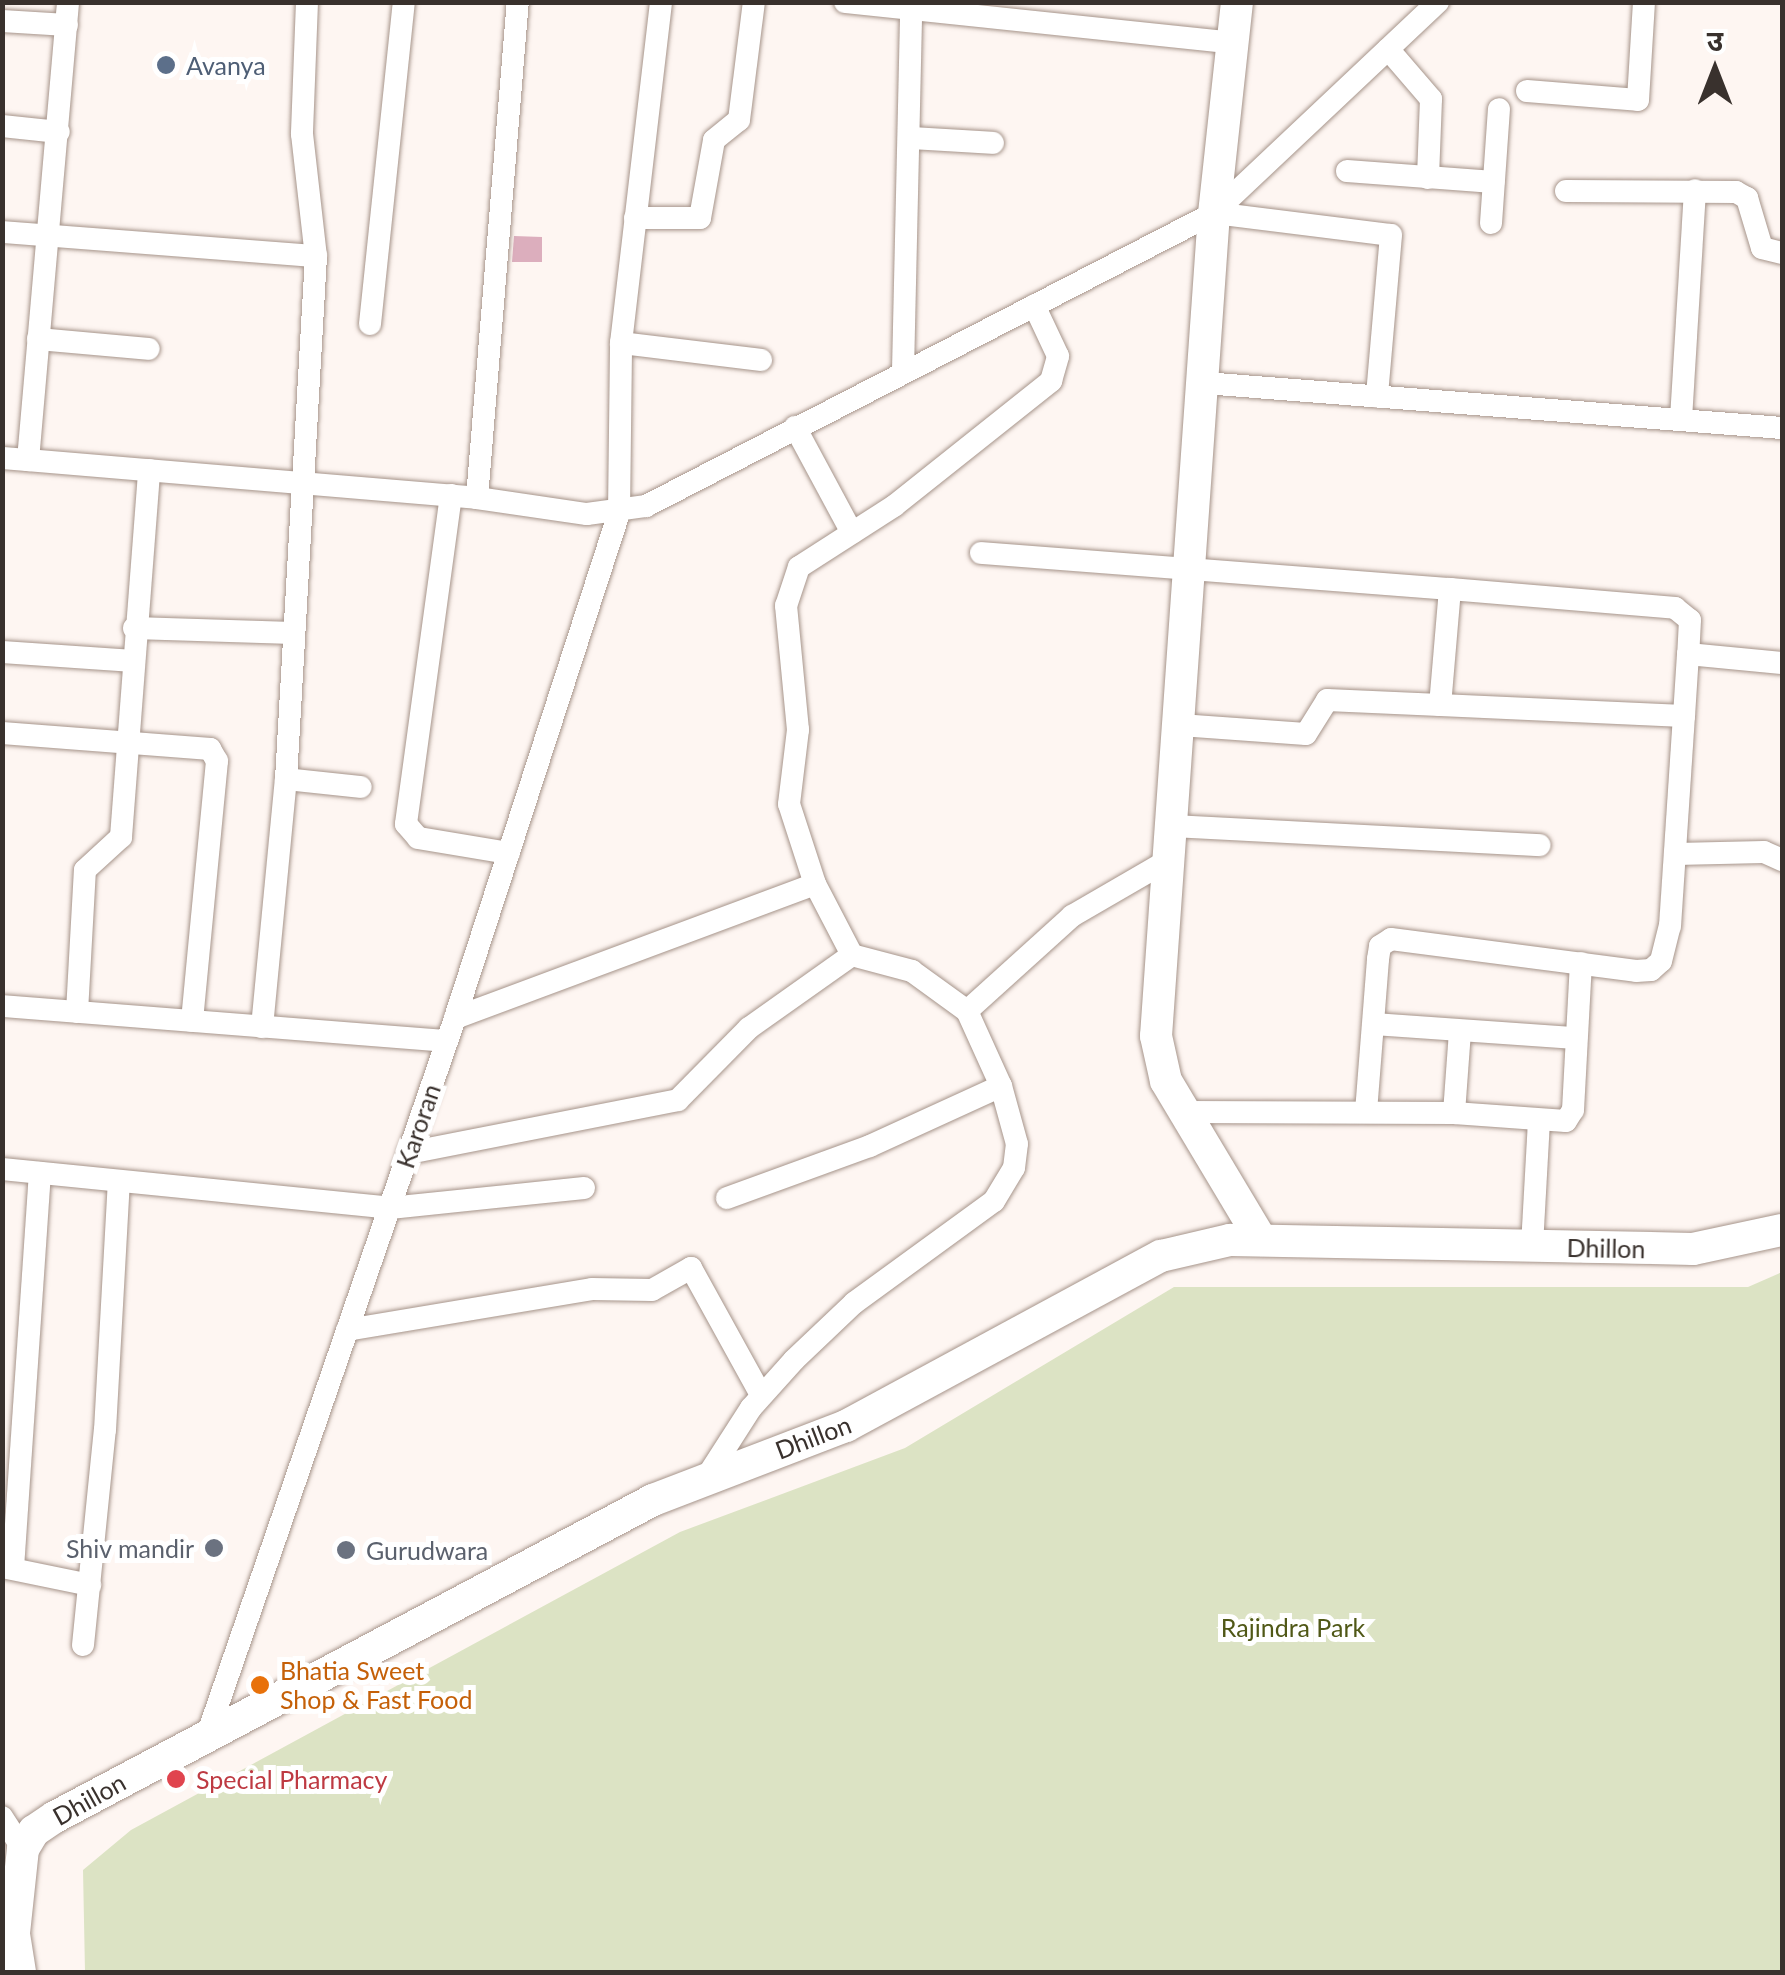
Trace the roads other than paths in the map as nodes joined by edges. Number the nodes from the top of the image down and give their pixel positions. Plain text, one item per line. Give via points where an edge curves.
1 (307, 2) edge
2 (404, 2) edge
3 (518, 2) edge
4 (661, 2) edge
5 (754, 2) edge
6 (845, 2) edge
7 (1236, 2) edge
8 (1644, 2) edge
9 (1435, 4) edge
10 (940, 7) edge
11 (911, 8) junction
12 (1057, 12) edge
13 (67, 14) edge
14 (2, 21) edge
15 (1233, 43) junction
16 (1388, 49) junction
17 (1527, 90) dead end
18 (1498, 109) dead end
19 (2, 126) edge
20 (59, 132) junction
21 (910, 138) junction
22 (993, 142) dead end
23 (1347, 171) dead end
24 (1428, 178) junction
25 (1494, 182) junction
26 (1695, 190) junction
27 (1566, 191) dead end
28 (1214, 213) junction
29 (635, 218) junction
30 (1491, 222) dead end
31 (2, 232) edge
32 (45, 235) junction
33 (1782, 253) edge
34 (316, 256) junction
35 (1034, 305) junction
36 (370, 324) dead end
37 (38, 338) junction
38 (621, 343) junction
39 (149, 349) dead end
40 (760, 360) dead end
41 (904, 371) junction
42 (1204, 384) junction
43 (1377, 396) junction
44 (1681, 418) junction
45 (794, 427) junction
46 (1782, 428) edge
47 (2, 458) edge
48 (28, 460) junction
49 (149, 470) junction
50 (302, 485) junction
51 (451, 495) junction
52 (477, 498) junction
53 (619, 513) junction
54 (852, 533) junction
55 (981, 553) dead end
56 (1193, 570) junction
57 (1450, 589) junction
58 (134, 628) junction
59 (293, 633) junction
60 (2, 652) edge
61 (1688, 654) junction
62 (134, 661) junction
63 (1782, 664) edge
64 (1440, 705) junction
65 (1684, 716) junction
66 (1180, 725) junction
67 (2, 732) edge
68 (127, 742) junction
69 (286, 779) junction
70 (361, 787) dead end
71 (1173, 842) junction
72 (1540, 845) dead end
73 (509, 853) junction
74 (1676, 854) junction
75 (1782, 860) edge
76 (815, 884) junction
77 (852, 954) junction
78 (1581, 963) junction
79 (2, 1006) edge
80 (77, 1012) junction
81 (967, 1012) junction
82 (456, 1018) junction
83 (192, 1021) junction
84 (1374, 1024) junction
85 (262, 1027) junction
86 (1460, 1032) junction
87 (1576, 1038) junction
88 (447, 1041) junction
89 (1001, 1086) junction
90 (1186, 1112) junction
91 (1366, 1112) junction
92 (1454, 1112) junction
93 (1539, 1120) junction
94 (408, 1154) junction
95 (2, 1169) edge
96 (40, 1173) junction
97 (119, 1182) junction
98 (584, 1188) dead end
99 (727, 1198) dead end
100 (390, 1208) junction
101 (1782, 1230) edge
102 (1261, 1240) junction
103 (1532, 1246) junction
104 (348, 1330) junction
105 (762, 1395) junction
106 (708, 1475) junction
107 (8, 1568) edge
108 (90, 1585) junction
109 (83, 1645) dead end
110 (207, 1736) junction
111 (2, 1817) edge
112 (23, 1850) junction
113 (20, 1972) edge

1 - 34 street via 303,157
2 - 36 street
3 - 52 street
4 - 29 street, Karoran
5 - 29 street via 739,120 714,140 700,218
6 - 11 street
7 - 15 street
8 - 17 street via 1638,100
9 - 16 street
10 - 11 street
10 - 12 street
11 - 21 street
12 - 15 street
13 - 14 street
13 - 20 street
15 - 28 street
16 - 24 street via 1430,99
16 - 28 street
18 - 25 street
19 - 20 street
20 - 32 street
21 - 22 street
21 - 41 street via 904,150
23 - 24 street
24 - 25 street
25 - 30 street
26 - 27 street
26 - 33 street via 1747,198 1762,248
26 - 44 street
28 - 35 street
28 - 42 street
28 - 43 street via 1391,234
29 - 38 street, Karoran
31 - 32 street
32 - 34 street
32 - 37 street
34 - 50 street
35 - 41 street
35 - 54 street via 1058,356 1051,381
37 - 39 street
37 - 48 street
38 - 40 street
38 - 53 street, Karoran
41 - 45 street
42 - 43 street
42 - 56 street
43 - 44 street
44 - 46 street
45 - 53 street via 646,506
45 - 54 street
47 - 48 street
48 - 49 street
49 - 50 street
49 - 58 street
50 - 51 street
50 - 59 street
51 - 52 street
51 - 73 street via 406,824 418,838
52 - 53 street
53 - 73 street, Karoran
54 - 76 street via 799,568 788,586 798,730 789,804
55 - 56 street
56 - 57 street
56 - 66 street
57 - 61 street via 1675,608 1690,620
57 - 64 street
58 - 59 street
58 - 62 street
59 - 69 street
60 - 62 street
61 - 63 street
61 - 65 street
62 - 68 street
64 - 65 street
64 - 66 street via 1327,700 1306,734
65 - 74 street
66 - 71 street
67 - 68 street
68 - 80 street via 118,845 95,855 85,870
68 - 83 street via 198,744 216,761
69 - 70 street
69 - 85 street
71 - 72 street
71 - 81 street via 1072,916
71 - 90 street via 1156,1036 1166,1081
73 - 82 street, Karoran
74 - 75 street via 1764,852
74 - 78 street via 1661,961 1652,970 1636,971
76 - 77 street
76 - 82 street
77 - 81 street via 912,971
77 - 94 street via 748,1028 678,1100
78 - 84 street via 1391,939 1380,946
78 - 87 street
79 - 80 street
80 - 83 street
81 - 89 street
82 - 88 street, Karoran
83 - 85 street
84 - 86 street
84 - 91 street
85 - 88 street
86 - 87 street
86 - 92 street
87 - 93 street via 1572,1117
88 - 94 street, Karoran
89 - 99 street via 870,1146
89 - 105 street via 1017,1144 1007,1184 854,1303
90 - 91 street
90 - 102 street
91 - 92 street
92 - 93 street
93 - 103 street
94 - 100 street, Karoran
95 - 96 street
96 - 97 street
96 - 107 street
97 - 100 street
97 - 108 street
98 - 100 street
100 - 104 street, Karoran
101 - 103 street, Dhillon via 1693,1249
102 - 103 street, Dhillon
102 - 106 street, Dhillon via 1192,1245 1160,1256 846,1426
104 - 105 street via 592,1289 652,1290 691,1268
104 - 110 street, Karoran
105 - 106 street
106 - 110 street, Dhillon
107 - 108 street
108 - 109 street
110 - 112 street, Dhillon via 34,1830
111 - 112 street
112 - 113 street via 14,1933

